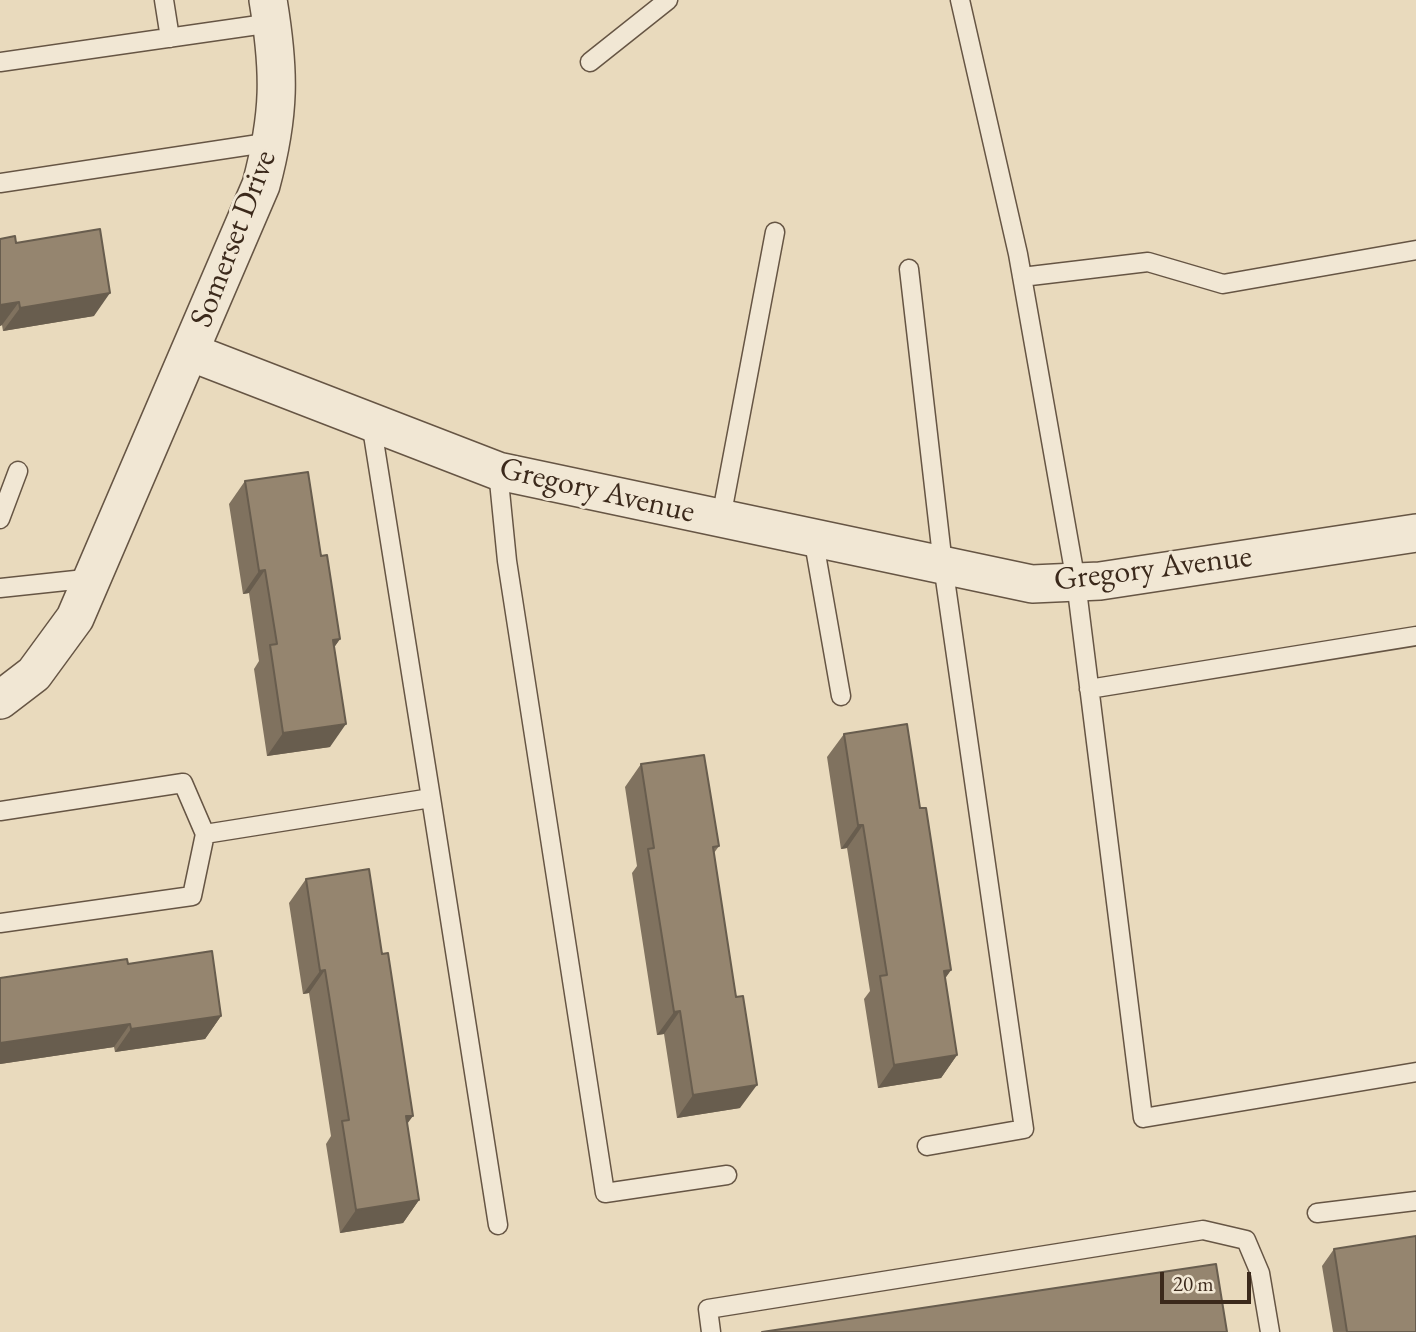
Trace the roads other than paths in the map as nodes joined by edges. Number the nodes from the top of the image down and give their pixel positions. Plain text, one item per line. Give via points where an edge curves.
1 (164, 0) edge
2 (668, 0) edge
3 (960, 0) edge
4 (270, 11) edge
5 (170, 38) junction
6 (0, 62) edge
7 (590, 62) dead end
8 (272, 142) junction
9 (0, 183) edge
10 (775, 232) dead end
11 (1416, 250) edge
12 (909, 269) dead end
13 (1022, 277) junction
14 (190, 352) junction
15 (371, 422) junction
16 (18, 471) dead end
17 (498, 471) junction
18 (721, 518) junction
19 (0, 519) edge
20 (1416, 533) edge
21 (813, 537) junction
22 (943, 565) junction
23 (94, 578) junction
24 (1076, 582) junction
25 (0, 587) edge
26 (1416, 636) edge
27 (1089, 689) junction
28 (841, 696) dead end
29 (0, 700) edge
30 (431, 798) junction
31 (0, 811) edge
32 (205, 834) junction
33 (0, 923) edge
34 (1416, 1072) edge
35 (928, 1146) dead end
36 (727, 1175) dead end
37 (1416, 1201) edge
38 (1317, 1213) dead end
39 (498, 1224) dead end
40 (711, 1332) edge
41 (1270, 1332) edge

1 - 5 lane
2 - 7 lane
3 - 13 lane
4 - 5 lane
4 - 8 street, Somerset Drive via 279,88
5 - 6 lane
8 - 9 lane
8 - 14 street, Somerset Drive via 261,185
10 - 18 lane
11 - 13 lane via 1223,284 1148,262
12 - 22 lane
13 - 24 lane
14 - 15 street, Gregory Avenue
14 - 23 street
15 - 17 street, Gregory Avenue
15 - 30 lane
16 - 19 lane
17 - 18 street, Gregory Avenue
17 - 36 lane via 507,561 605,1193
18 - 21 street, Gregory Avenue
20 - 24 street, Gregory Avenue
21 - 22 street, Gregory Avenue
21 - 28 lane
22 - 24 street, Gregory Avenue via 1032,584
22 - 35 lane via 1024,1129
23 - 25 lane
23 - 29 street via 55,650 34,674
24 - 27 lane
26 - 27 lane
27 - 34 lane via 1143,1118
30 - 32 lane
30 - 39 lane
31 - 32 lane via 183,783
32 - 33 lane via 192,896
37 - 38 lane
40 - 41 lane via 708,1309 1203,1230 1245,1240 1260,1273

